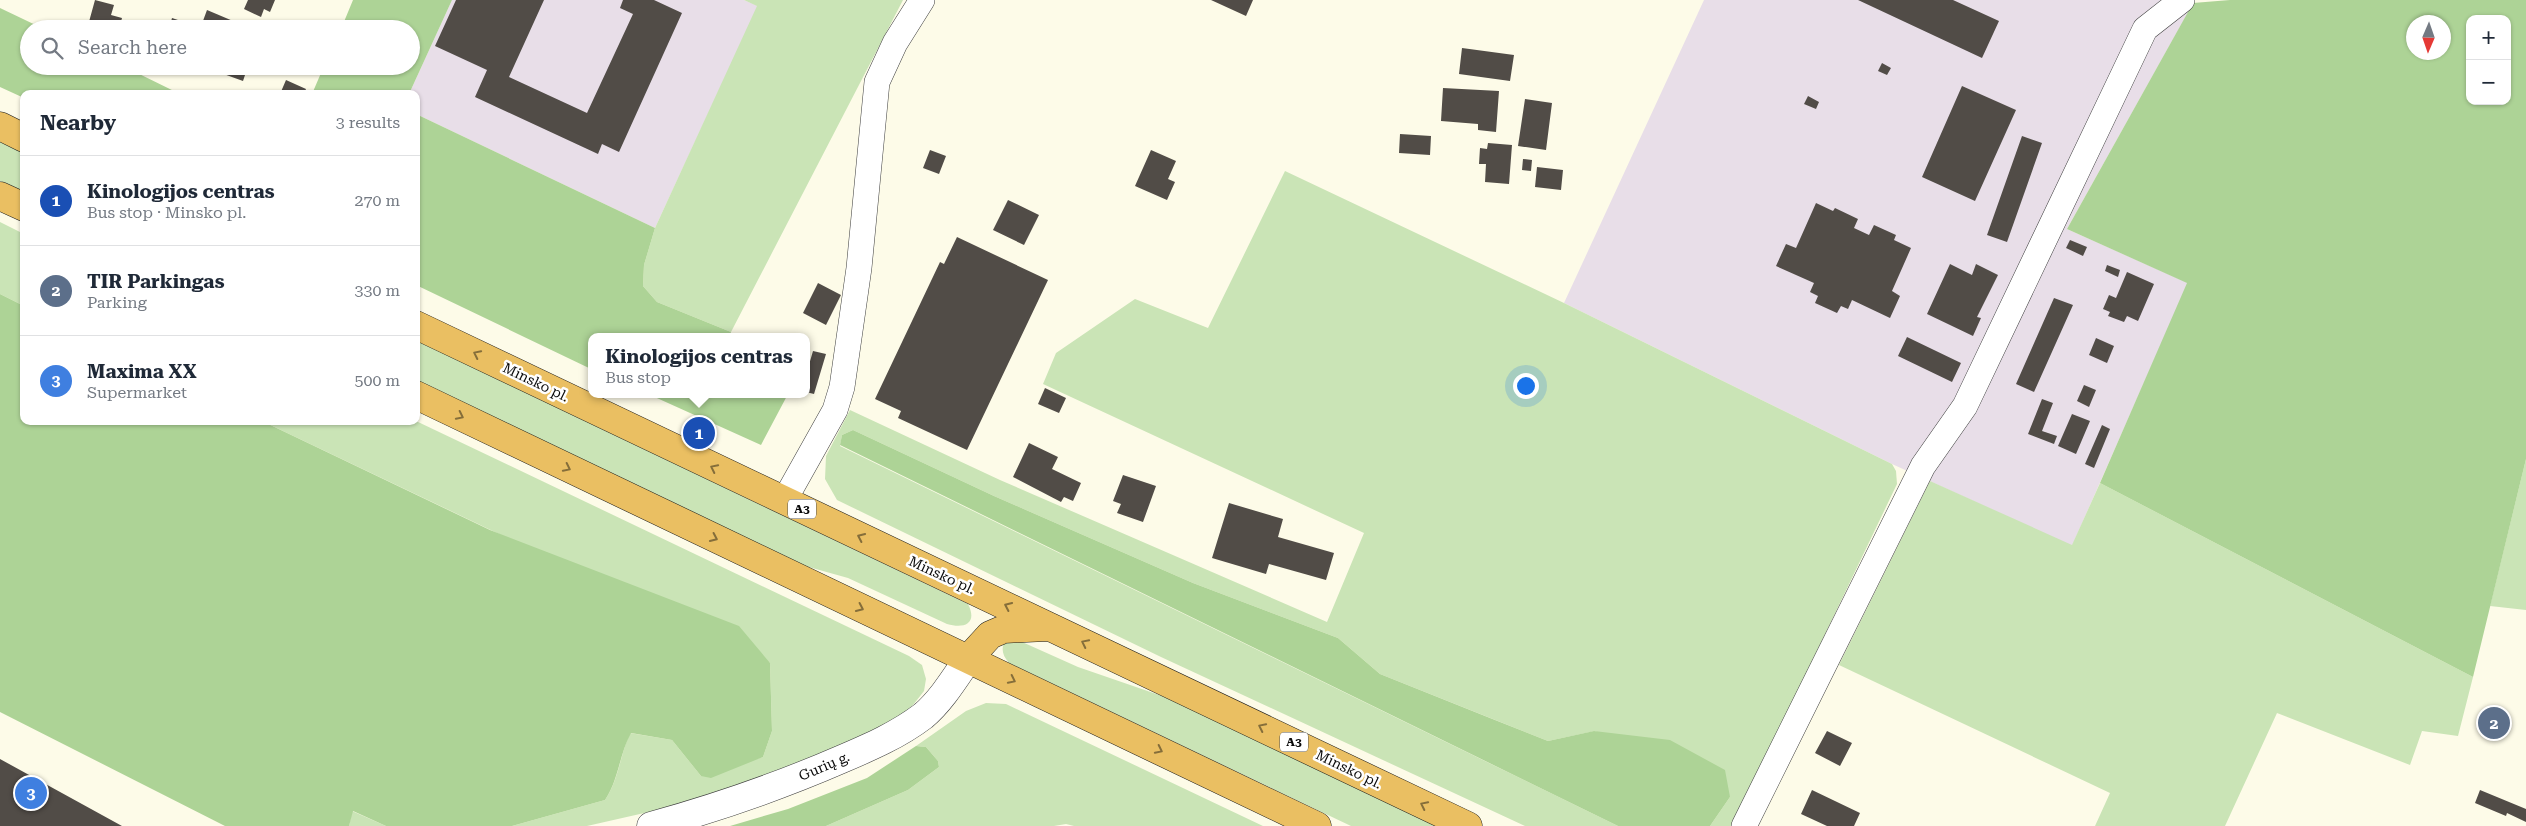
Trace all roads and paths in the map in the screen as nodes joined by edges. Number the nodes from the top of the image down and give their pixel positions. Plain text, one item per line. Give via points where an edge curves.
1 (922, 0) edge
2 (2182, 0) edge
3 (0, 126) edge
4 (20, 136) edge
5 (0, 196) edge
6 (20, 205) edge
7 (420, 327) edge
8 (420, 397) edge
9 (784, 501) junction
10 (1052, 627) junction
11 (968, 659) junction
12 (651, 826) edge
13 (1317, 826) edge
14 (1468, 826) edge
15 (1744, 826) edge

1 - 9 street via 895,43 877,82 860,268 842,387 835,410
2 - 15 street via 2146,29 1965,406 1923,466
3 - 4 highway
5 - 6 highway
9 -> 7 highway, Minsko pl. / A3
8 -> 11 highway
10 -> 9 highway, Minsko pl. / A3
10 - 11 highway via 1004,629 990,635
14 -> 10 highway, Minsko pl. / A3
11 - 12 street, Gurių g. via 924,715 890,738 816,771 719,807
11 -> 13 highway

